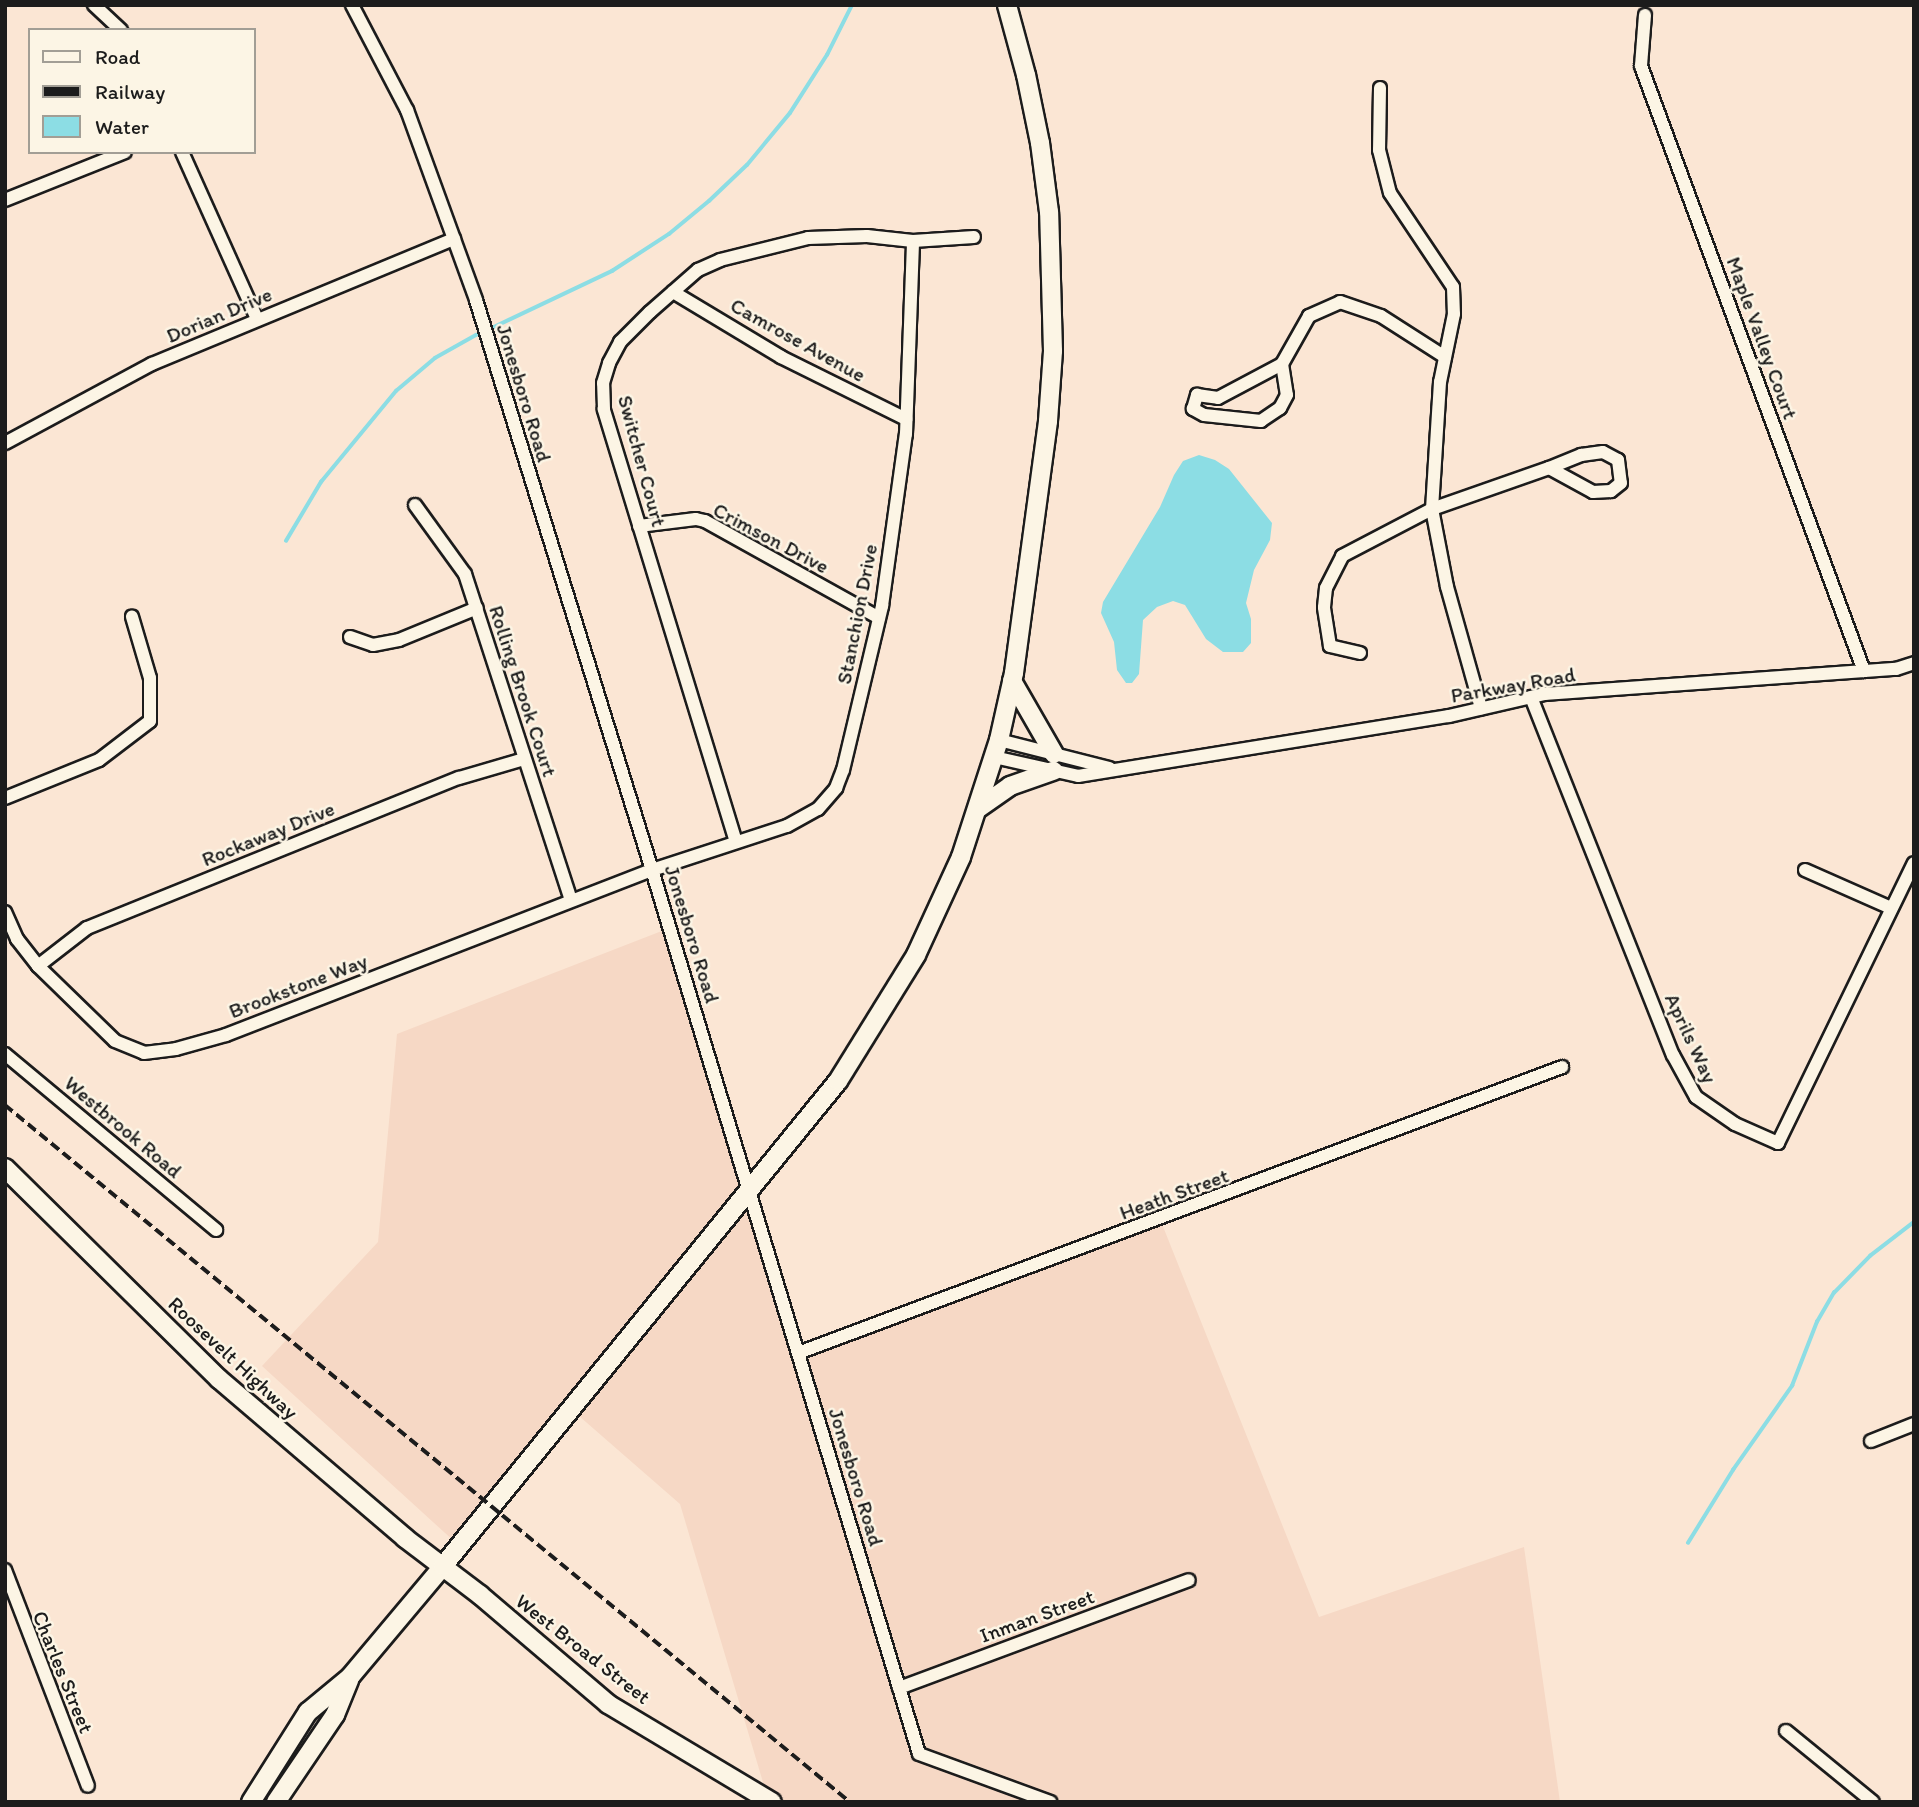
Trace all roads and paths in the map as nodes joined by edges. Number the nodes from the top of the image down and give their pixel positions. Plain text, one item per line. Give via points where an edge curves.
1 (94, 5) edge
2 (352, 5) edge
3 (1006, 5) edge
4 (1646, 15) dead end
5 (119, 28) edge
6 (1380, 88) dead end
7 (120, 154) edge
8 (182, 154) edge
9 (5, 201) edge
10 (974, 236) dead end
11 (454, 239) junction
12 (913, 241) junction
13 (673, 292) junction
14 (257, 319) junction
15 (1445, 357) junction
16 (1282, 364) junction
17 (906, 419) junction
18 (5, 443) edge
19 (1549, 468) junction
20 (415, 505) dead end
21 (1432, 509) junction
22 (639, 526) junction
23 (477, 608) junction
24 (132, 617) dead end
25 (879, 618) junction
26 (350, 637) dead end
27 (1360, 653) dead end
28 (1914, 663) edge
29 (1864, 671) junction
30 (1012, 681) junction
31 (1531, 697) junction
32 (1482, 708) junction
33 (997, 749) junction
34 (524, 759) junction
35 (1053, 762) junction
36 (5, 798) edge
37 (979, 807) junction
38 (736, 842) junction
39 (1914, 863) edge
40 (652, 870) junction
41 (1805, 870) dead end
42 (571, 900) junction
43 (1891, 908) junction
44 (5, 912) edge
45 (38, 966) junction
46 (5, 1054) edge
47 (1562, 1067) dead end
48 (5, 1168) edge
49 (750, 1190) junction
50 (216, 1230) dead end
51 (799, 1353) junction
52 (1914, 1423) edge
53 (1871, 1441) dead end
54 (443, 1566) junction
55 (5, 1570) edge
56 (1189, 1580) dead end
57 (350, 1677) junction
58 (899, 1688) junction
59 (1786, 1731) dead end
60 (88, 1786) dead end
61 (251, 1802) edge
62 (276, 1802) edge
63 (772, 1802) edge
64 (1050, 1802) edge
65 (1873, 1802) edge

1 - 5 street
2 - 11 street, Jonesboro Road via 407,110
3 - 30 main road via 1040,143 1054,299 1048,421
4 - 29 street, Maple Valley Court via 1642,65
6 - 15 street via 1379,150 1390,193 1453,287 1454,314
7 - 9 street
8 - 14 street
10 - 12 street, Switcher Court
11 - 14 street, Dorian Drive
11 - 40 street, Jonesboro Road
12 - 13 street, Switcher Court via 867,236 808,238 720,260 698,270
12 - 17 street, Stanchion Drive
13 - 17 street, Camrose Avenue via 782,357
13 - 22 street, Switcher Court via 620,342 603,383 604,409
14 - 18 street, Dorian Drive via 152,364
15 - 16 street via 1381,316 1340,302 1309,316
15 - 21 street
16 - 16 street via 1218,398 1197,395 1193,409 1205,415 1261,421 1280,408 1287,395
17 - 25 street, Stanchion Drive
19 - 19 street via 1603,452 1618,460 1621,483 1611,491 1593,492
19 - 21 street
20 - 23 street, Rolling Brook Court via 466,574
21 - 27 street via 1342,556 1326,588 1330,646
21 - 32 street via 1447,587
22 - 25 street, Crimson Drive via 705,521
22 - 38 street, Switcher Court
23 - 26 street via 399,640 373,645
23 - 34 street, Rolling Brook Court
24 - 36 street via 150,678 150,721 99,760
25 - 38 street, Stanchion Drive via 836,788 801,820
28 - 29 street, Parkway Road
29 - 31 street, Parkway Road
30 - 33 main road
30 - 35 main road
31 - 32 street, Parkway Road
31 - 43 street, Aprils Way via 1673,1055 1696,1097 1735,1124 1777,1143
32 - 35 street, Parkway Road via 1121,771
33 - 35 street, Parkway Road
33 - 37 main road
34 - 42 street, Rolling Brook Court
34 - 45 street, Rockaway Drive via 459,778 87,928
35 - 37 main road
37 - 49 main road via 939,908 889,1004 838,1081
38 - 40 street, Stanchion Drive
39 - 43 street, Aprils Way
40 - 42 street, Brookstone Way
40 - 49 street, Jonesboro Road
41 - 43 street
42 - 45 street, Brookstone Way via 226,1035 144,1053 115,1041
44 - 45 street, Brookstone Way via 17,939
46 - 50 street, Westbrook Road
47 - 51 street, Heath Street
48 - 54 main road, Roosevelt Highway via 219,1379
49 - 51 street, Jonesboro Road
49 - 54 main road
51 - 58 street, Jonesboro Road
52 - 53 street
54 - 57 main road
54 - 63 main road, West Broad Street via 608,1704
55 - 60 street, Charles Street
56 - 58 street, Inman Street
57 - 61 main road via 308,1712
57 - 62 main road via 335,1714
58 - 64 street, Jonesboro Road via 919,1754
59 - 65 street

